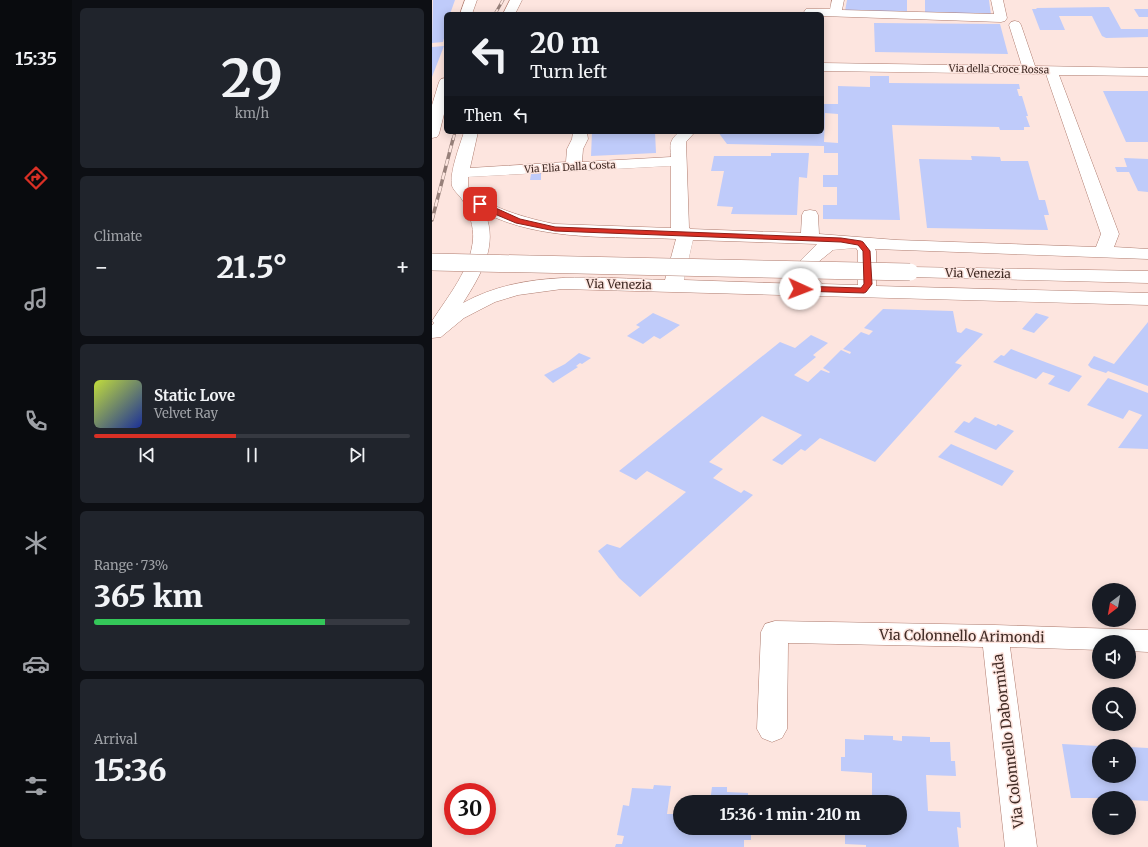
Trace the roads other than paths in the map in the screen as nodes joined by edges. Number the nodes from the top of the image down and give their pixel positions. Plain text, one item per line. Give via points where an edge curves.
1 (471, 0) edge
2 (516, 0) edge
3 (813, 0) edge
4 (838, 0) edge
5 (997, 0) edge
6 (467, 12) edge
7 (511, 12) edge
8 (814, 12) edge
9 (824, 14) edge
10 (824, 15) edge
11 (835, 17) junction
12 (880, 17) dead end
13 (824, 20) edge
14 (986, 22) dead end
15 (1015, 25) dead end
16 (824, 64) edge
17 (824, 67) edge
18 (850, 67) junction
19 (1030, 70) junction
20 (1051, 70) junction
21 (1148, 72) edge
22 (444, 88) edge
23 (434, 116) edge
24 (432, 134) edge
25 (471, 134) edge
26 (580, 134) edge
27 (686, 134) edge
28 (584, 149) dead end
29 (679, 161) junction
30 (579, 166) junction
31 (461, 173) junction
32 (470, 198) junction
33 (810, 215) dead end
34 (683, 233) junction
35 (810, 238) junction
36 (861, 243) junction
37 (1103, 253) junction
38 (1148, 254) edge
39 (432, 262) edge
40 (1148, 277) edge
41 (674, 282) junction
42 (816, 289) junction
43 (864, 291) junction
44 (1148, 299) edge
45 (433, 335) edge
46 (995, 636) junction
47 (1148, 642) edge
48 (772, 729) dead end
49 (1021, 847) edge

1 - 6 street
2 - 7 street
3 - 8 street
4 - 11 street
5 - 11 street via 1001,18
9 - 12 street
10 - 11 street
11 - 13 street
11 - 14 street
15 - 19 street
16 - 18 street, Via della Croce Rossa
17 - 18 street, Via della Croce Rossa
18 - 19 street, Via della Croce Rossa
19 - 20 street, Via della Croce Rossa
20 - 21 street, Via della Croce Rossa
20 - 37 street via 1110,234
22 - 23 street
23 - 24 street
25 - 31 street
26 - 30 street via 574,149
27 - 29 street via 678,141
28 - 30 street
29 - 30 street, Via Elia Dalla Costa
29 - 34 street
30 - 31 street, Via Elia Dalla Costa
31 - 32 street via 461,189
32 - 34 street, Via Venezia via 519,221 555,229
32 - 45 street via 482,229 481,246 461,291
33 - 35 street
34 - 35 street, Via Venezia
34 - 41 street
35 - 36 street, Via Venezia
36 - 37 street, Via Venezia
36 - 42 street, Via Venezia via 827,246 808,262 808,278
36 - 43 street via 867,251 868,284
37 - 38 street, Via Venezia
39 - 40 street, Via Venezia, bridge
41 - 42 street, Via Venezia
41 - 45 street, Via Venezia via 544,284 504,292 460,312
42 - 43 street, Via Venezia
43 - 44 street, Via Venezia
46 - 47 street, Via Colonnello Arimondi
46 - 48 street, Via Colonnello Arimondi via 775,632
46 - 49 street, Via Colonnello Dabormida

